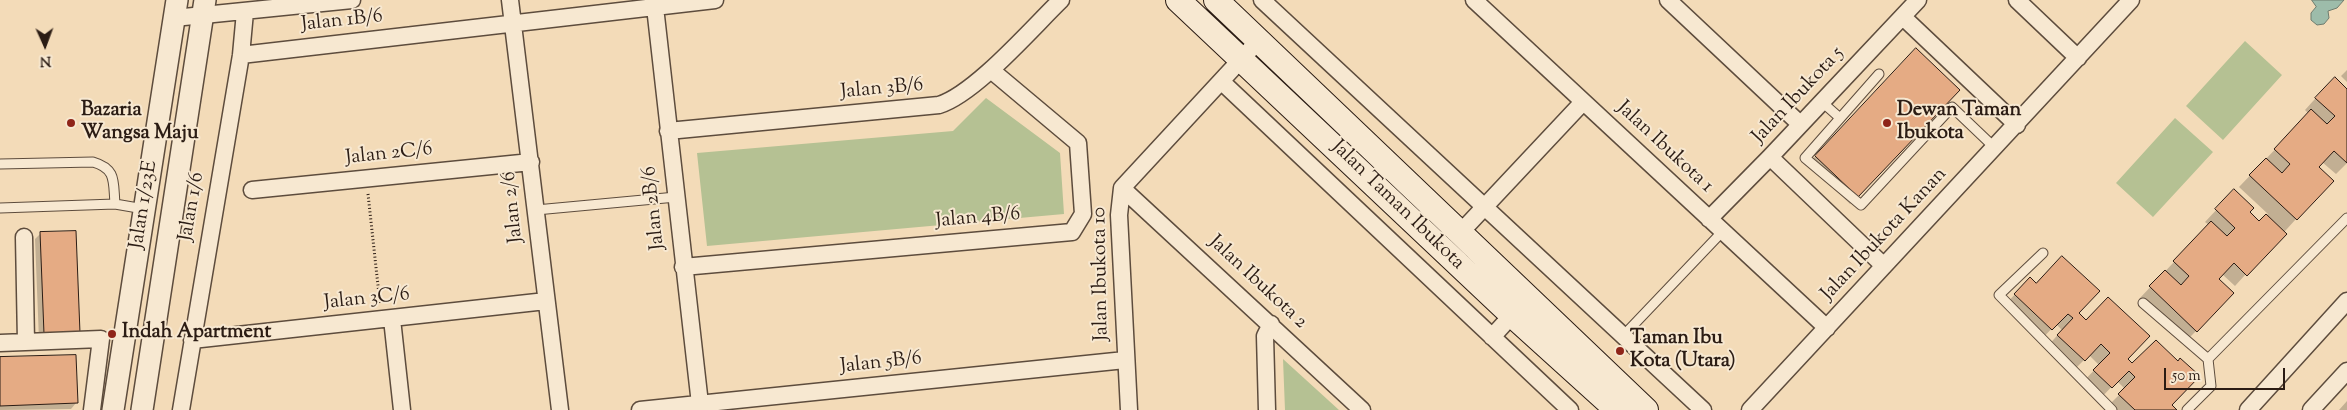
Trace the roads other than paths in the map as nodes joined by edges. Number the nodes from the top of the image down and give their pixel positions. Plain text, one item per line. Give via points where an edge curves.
1 (352, 0) edge
2 (510, 0) edge
3 (715, 0) edge
4 (1061, 0) edge
5 (1178, 0) edge
6 (1216, 0) edge
7 (1262, 0) edge
8 (1474, 0) edge
9 (1669, 0) edge
10 (1918, 0) edge
11 (2017, 0) edge
12 (2131, 0) edge
13 (246, 6) edge
14 (655, 7) junction
15 (203, 8) edge
16 (175, 9) edge
17 (1903, 17) junction
18 (513, 25) junction
19 (1260, 40) junction
20 (241, 54) junction
21 (1242, 58) junction
22 (2078, 58) junction
23 (991, 70) junction
24 (1879, 74) dead end
25 (1221, 81) junction
26 (1583, 102) junction
27 (1822, 102) junction
28 (1840, 118) junction
29 (1800, 124) junction
30 (2016, 125) junction
31 (668, 131) junction
32 (1995, 148) junction
33 (1770, 157) junction
34 (531, 162) junction
35 (0, 164) edge
36 (1122, 188) junction
37 (252, 190) dead end
38 (676, 197) junction
39 (115, 204) junction
40 (1485, 207) junction
41 (0, 208) edge
42 (144, 209) junction
43 (536, 210) junction
44 (1709, 219) junction
45 (2345, 223) edge
46 (1722, 231) junction
47 (1460, 233) junction
48 (24, 237) dead end
49 (2043, 253) dead end
50 (1884, 266) junction
51 (683, 267) junction
52 (546, 301) junction
53 (2143, 302) dead end
54 (2347, 302) edge
55 (1512, 315) junction
56 (387, 319) junction
57 (1271, 324) junction
58 (1826, 328) junction
59 (1623, 336) junction
60 (1492, 337) junction
61 (192, 340) junction
62 (26, 342) junction
63 (0, 343) edge
64 (1125, 360) junction
65 (2208, 360) junction
66 (2347, 372) edge
67 (700, 404) junction
68 (92, 410) edge
69 (112, 410) edge
70 (142, 410) edge
71 (180, 410) edge
72 (402, 410) edge
73 (560, 410) edge
74 (640, 410) edge
75 (1129, 410) edge
76 (1267, 410) edge
77 (1362, 410) edge
78 (1570, 410) edge
79 (1617, 410) edge
80 (1646, 410) edge
81 (1703, 410) edge
82 (1750, 410) edge
83 (2112, 410) edge
84 (2187, 410) edge
85 (2248, 410) edge
86 (2311, 410) edge

1 - 13 street
2 - 18 street, Jalan 2/6
3 - 14 street, Jalan 1B/6
4 - 23 street, Jalan 3B/6
5 - 21 main road, Jalan Taman Ibukota
6 - 19 main road, Jalan Taman Ibukota
7 - 40 street
8 - 26 street, Jalan Ibukota 1
9 - 29 street
10 - 17 street, Jalan Ibukota 5
11 - 22 street
12 - 22 street, Jalan Ibukota Kanan
13 - 15 street
13 - 20 street, Jalan 1/6
14 - 18 street, Jalan 1B/6
14 - 31 street, Jalan 2B/6
15 - 16 street
15 - 70 street, Jalan 1/23E
16 - 42 street, Jalan 1/23E
17 - 27 street, Jalan Ibukota 5
17 - 30 street
18 - 20 street, Jalan 1B/6
18 - 34 street, Jalan 2/6
19 - 21 street, Jalan Ibukota 10
19 - 47 main road, Jalan Taman Ibukota
20 - 61 street, Jalan 1/6
21 - 25 street, Jalan Ibukota 10
21 - 55 main road, Jalan Taman Ibukota
22 - 30 street, Jalan Ibukota Kanan
23 - 31 street, Jalan 3B/6 via 950,102 939,106
23 - 51 street, Jalan 4B/6 via 1078,143 1083,214 1072,232
24 - 28 lane
25 - 36 street, Jalan Ibukota 10
25 - 60 street
26 - 40 street
26 - 44 street, Jalan Ibukota 1
27 - 28 lane
27 - 29 street, Jalan Ibukota 5
28 - 32 lane via 1805,158 1861,205 1952,107
29 - 33 street, Jalan Ibukota 5
30 - 32 street, Jalan Ibukota Kanan
31 - 38 street, Jalan 2B/6
32 - 50 street, Jalan Ibukota Kanan
33 - 44 street, Jalan Ibukota 5
33 - 50 street
34 - 37 street, Jalan 2C/6
34 - 43 street, Jalan 2/6
35 - 39 lane via 93,162 104,165 112,176
36 - 57 street, Jalan Ibukota 2
36 - 64 street, Jalan Ibukota 10 via 1118,215
38 - 43 lane
38 - 51 street, Jalan 2B/6
39 - 41 lane
39 - 42 lane
40 - 47 street
40 - 59 street
42 - 69 street, Jalan 1/23E
43 - 52 street, Jalan 2/6
44 - 46 street, Jalan Ibukota 1
45 - 65 lane
46 - 58 street, Jalan Ibukota 1
46 - 59 lane
47 - 80 main road, Jalan Taman Ibukota
48 - 62 street
49 - 83 lane via 2000,295
50 - 58 street, Jalan Ibukota Kanan
51 - 67 street, Jalan 2B/6
52 - 56 street, Jalan 3C/6
52 - 73 street, Jalan 2/6
53 - 65 lane
54 - 85 street
55 - 60 street
55 - 79 main road, Jalan Taman Ibukota
56 - 61 street, Jalan 3C/6
56 - 72 street
57 - 76 street via 1265,336
57 - 77 street, Jalan Ibukota 2
58 - 82 street, Jalan Ibukota Kanan
59 - 81 street
60 - 78 street
61 - 71 street, Jalan 1/6
62 - 63 street
62 - 68 street via 101,339
64 - 67 street, Jalan 5B/6
64 - 75 street, Jalan Ibukota 10
65 - 84 lane via 2211,386
66 - 86 street
67 - 74 street, Jalan 5B/6

